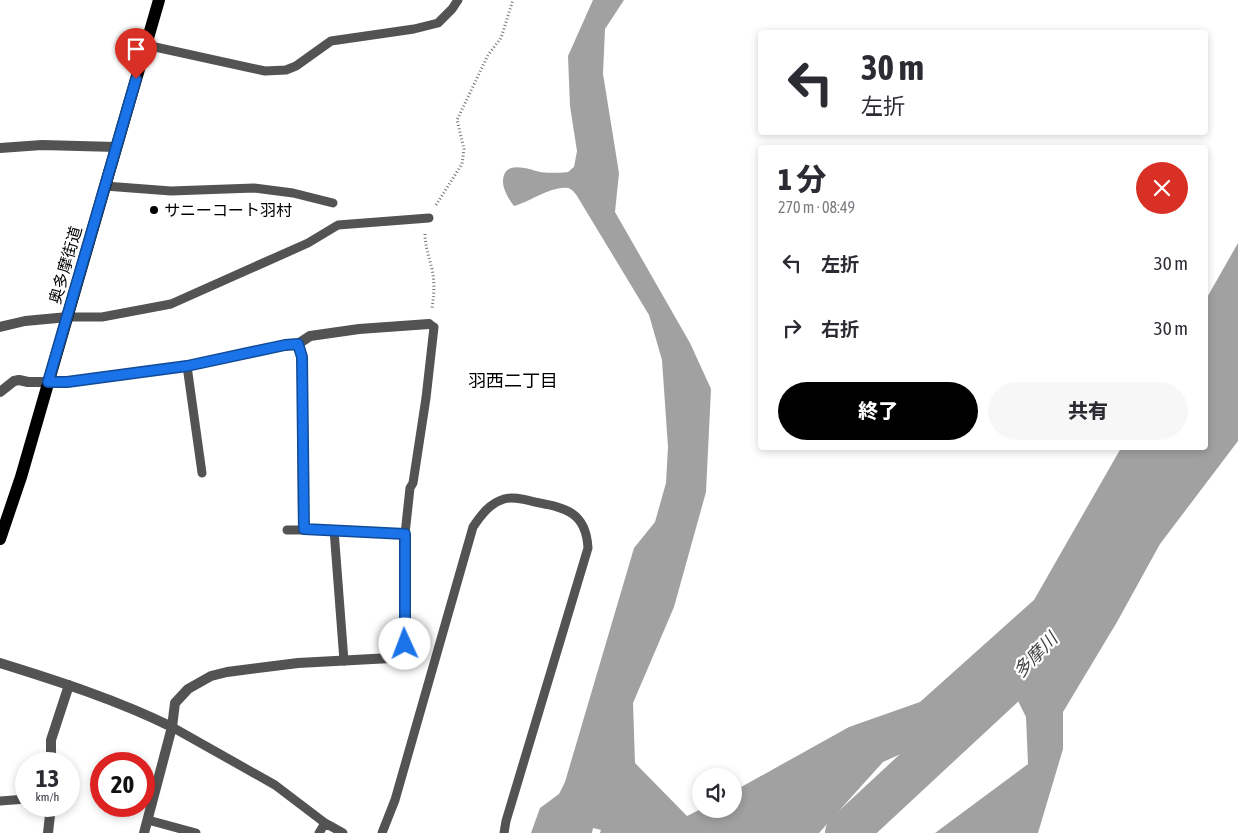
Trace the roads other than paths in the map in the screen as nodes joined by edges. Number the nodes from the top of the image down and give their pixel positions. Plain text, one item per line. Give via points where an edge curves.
1 (159, 0) edge
2 (458, 0) edge
3 (146, 45) junction
4 (116, 147) junction
5 (0, 148) edge
6 (105, 186) junction
7 (333, 203) dead end
8 (429, 218) road end
9 (68, 316) junction
10 (429, 324) joint
11 (0, 327) edge
12 (298, 344) junction
13 (187, 366) junction
14 (48, 382) junction
15 (0, 392) edge
16 (202, 473) dead end
17 (304, 529) junction
18 (287, 530) dead end
19 (334, 530) junction
20 (405, 534) junction
21 (0, 539) edge
22 (405, 644) joint
23 (344, 661) junction
24 (0, 663) edge
25 (69, 685) junction
26 (172, 727) junction
27 (51, 752) edge
28 (15, 800) edge
29 (0, 801) edge
30 (50, 817) edge
31 (148, 820) junction
32 (325, 823) junction
33 (48, 833) edge
34 (144, 833) edge
35 (196, 833) edge
36 (318, 833) edge
37 (343, 833) edge
38 (382, 833) edge
39 (504, 833) edge

1 - 3 main road, 奥多摩街道
2 - 3 lane via 438,23 331,41 286,70 265,71
3 - 4 main road, 奥多摩街道
4 - 5 street via 42,145
4 - 6 main road, 奥多摩街道
6 - 7 lane via 172,191 254,188
6 - 9 main road, 奥多摩街道
8 - 9 lane via 338,225 308,243 171,304 102,317
9 - 11 street
9 - 14 main road, 奥多摩街道
10 - 12 street via 310,336
10 - 20 lane via 434,327
12 - 13 street
12 - 17 street via 302,357
13 - 14 street
13 - 16 lane
14 - 15 street via 14,381
14 - 21 main road, 奥多摩街道
17 - 18 lane
17 - 19 lane
19 - 20 lane
19 - 23 lane
20 - 22 lane
22 - 23 street via 398,657
23 - 26 street via 298,663 211,676 188,689 175,703
24 - 25 street
25 - 26 street
25 - 27 street via 51,740
26 - 31 street
26 - 32 lane via 274,785
28 - 29 lane
30 - 33 street
31 - 34 street
31 - 35 lane
32 - 36 lane
32 - 37 lane
38 - 39 lane via 395,800 473,527 494,503 517,498 564,508 581,521 587,534 588,548

